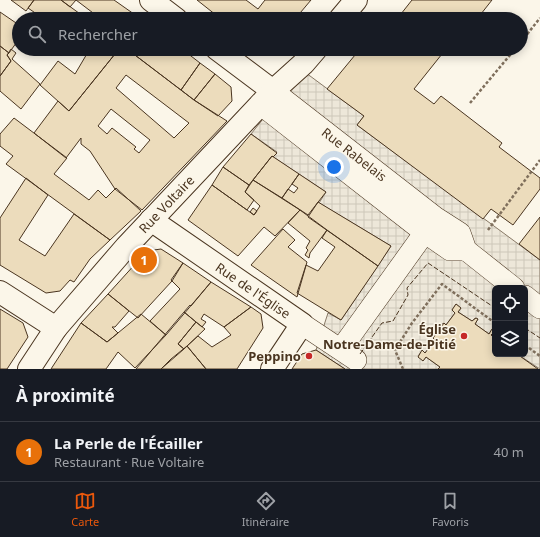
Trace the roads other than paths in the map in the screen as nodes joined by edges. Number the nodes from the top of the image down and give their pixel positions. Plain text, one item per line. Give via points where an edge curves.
1 (150, 0) edge
2 (356, 0) edge
3 (166, 12) edge
4 (346, 12) edge
5 (224, 56) edge
6 (310, 56) edge
7 (266, 97) junction
8 (150, 220) junction
9 (430, 225) junction
10 (510, 285) edge
11 (0, 292) edge
12 (528, 298) edge
13 (540, 308) edge
14 (302, 324) junction
15 (56, 328) junction
16 (29, 369) edge
17 (272, 369) edge

1 - 3 street
2 - 4 street
5 - 7 street
6 - 7 street, Rue Voltaire
7 - 8 street, Rue Voltaire
7 - 9 street, Rue Rabelais
8 - 14 street, Rue de l'Église
8 - 15 street, Rue Voltaire
9 - 10 street, Rue Rabelais via 460,233 466,250
9 - 14 street, Rue de l'Église via 348,354
11 - 15 street
12 - 13 street
14 - 17 street
15 - 16 street, Rue Voltaire

